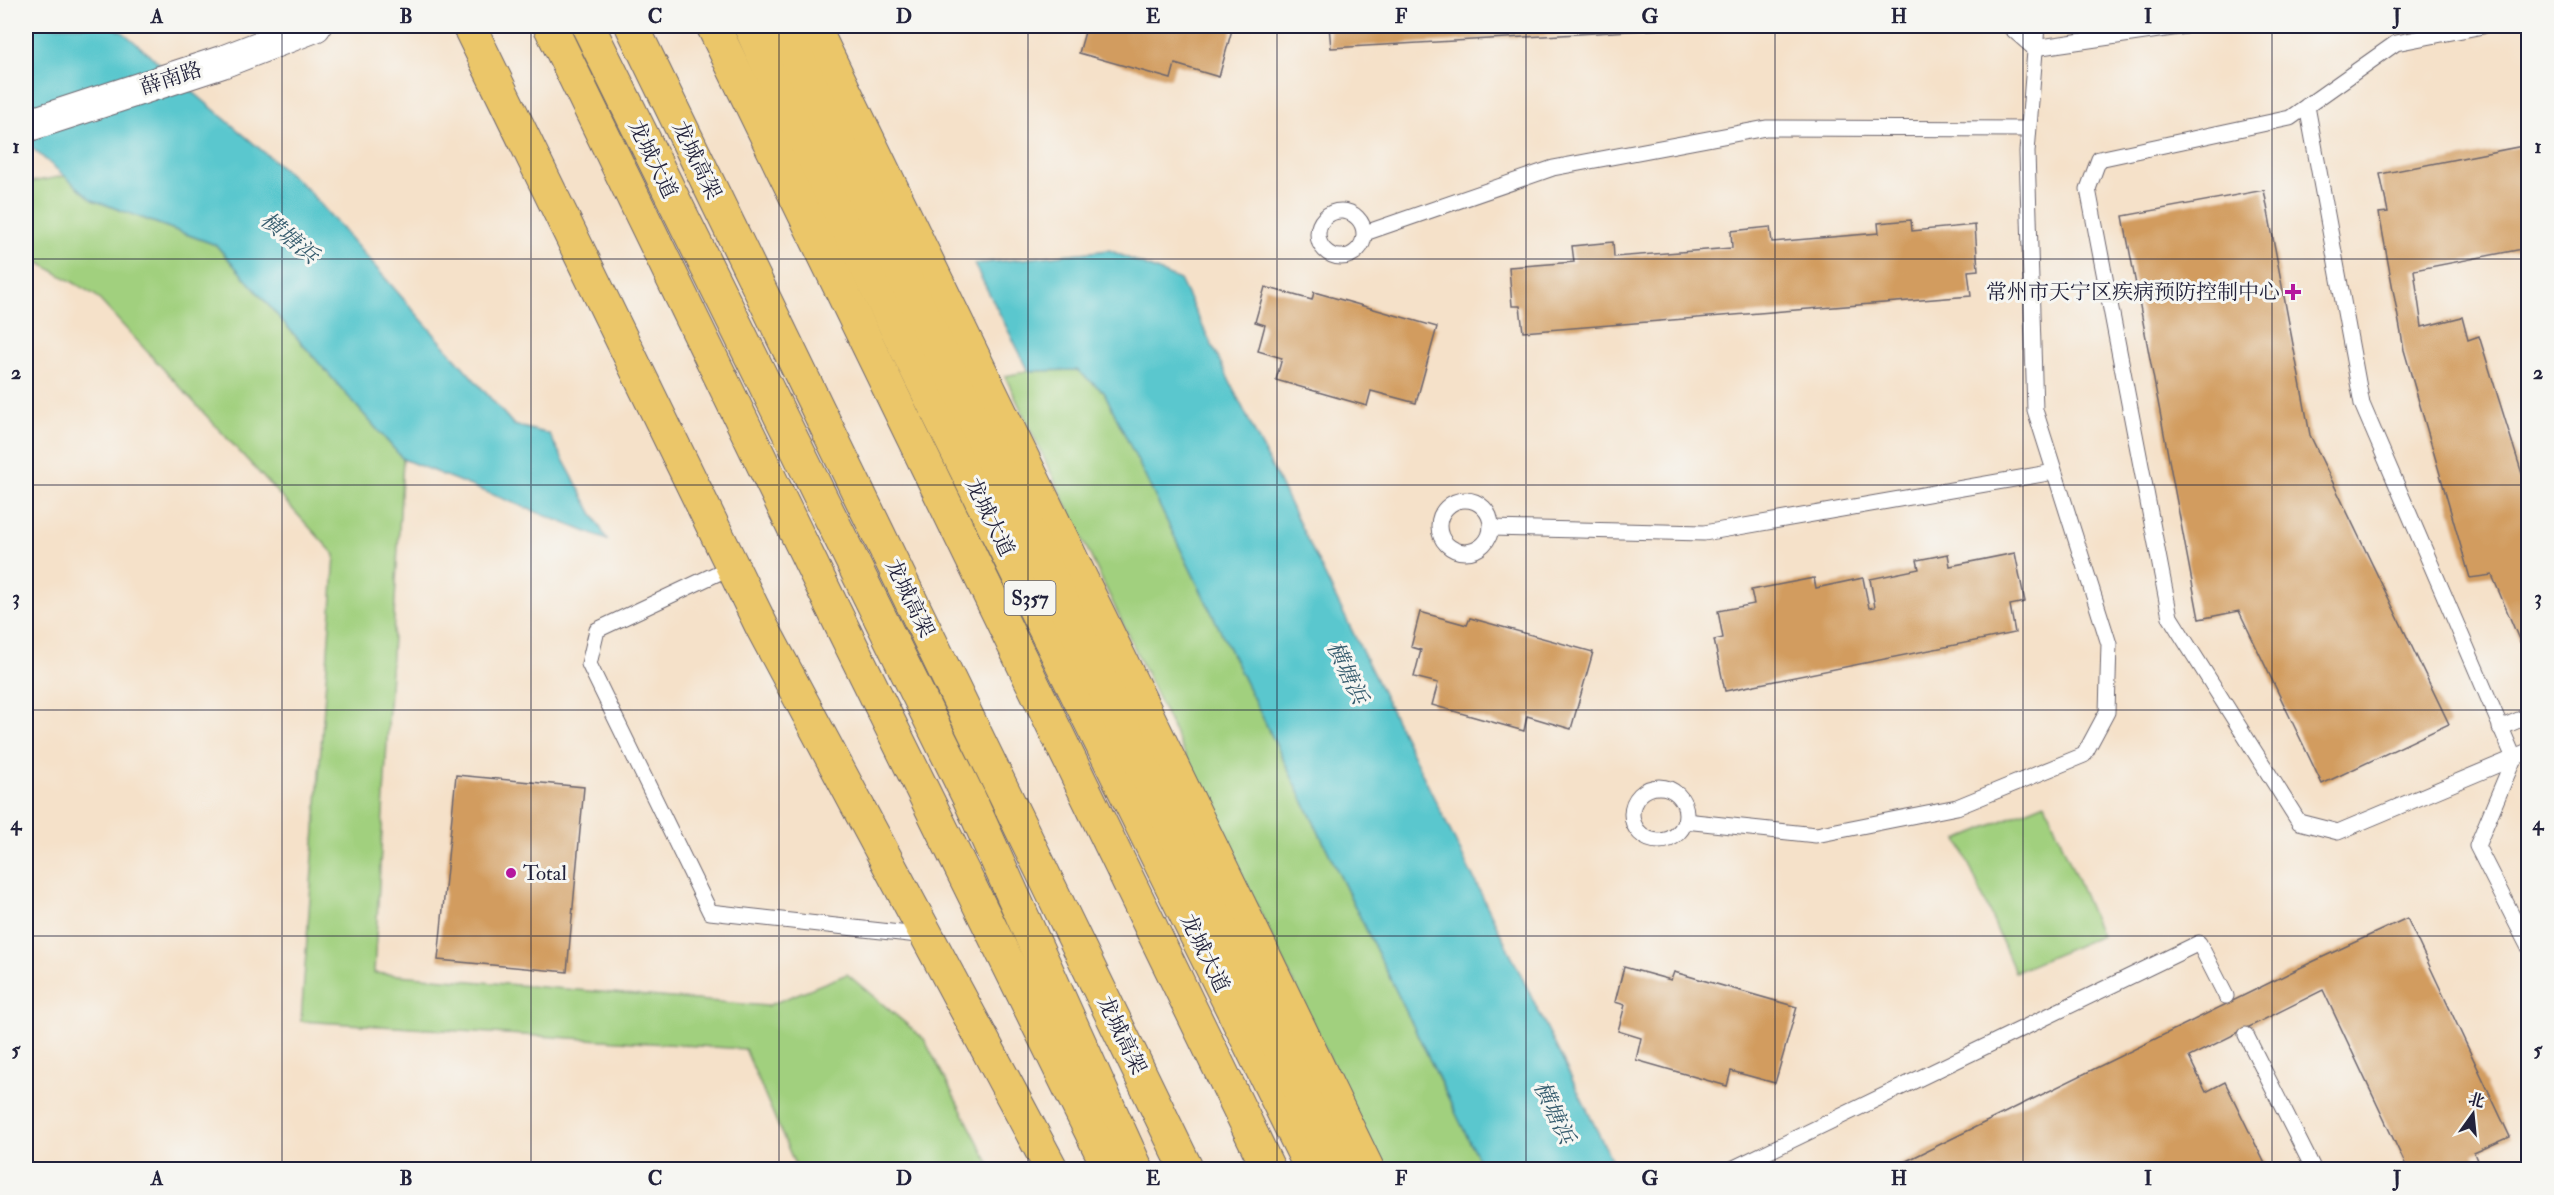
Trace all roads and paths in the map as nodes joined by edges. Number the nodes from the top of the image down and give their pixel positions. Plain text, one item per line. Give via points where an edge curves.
1 (315, 26) edge
2 (469, 26) edge
3 (550, 26) edge
4 (588, 26) edge
5 (632, 26) edge
6 (713, 26) edge
7 (750, 26) edge
8 (782, 26) edge
9 (813, 26) edge
10 (2008, 26) edge
11 (2037, 26) edge
12 (2186, 26) edge
13 (2483, 26) edge
14 (2167, 27) edge
15 (2034, 48) junction
16 (2307, 106) junction
17 (26, 126) edge
18 (2028, 129) junction
19 (1365, 233) dead end
20 (2054, 472) junction
21 (1491, 528) dead end
22 (733, 566) junction
23 (2529, 716) edge
24 (2500, 728) junction
25 (2521, 755) edge
26 (1685, 821) dead end
27 (927, 936) junction
28 (2529, 946) edge
29 (2226, 996) dead end
30 (2246, 1035) dead end
31 (1052, 1170) edge
32 (1110, 1170) edge
33 (1137, 1170) edge
34 (1187, 1170) edge
35 (1269, 1170) edge
36 (1312, 1170) edge
37 (1339, 1170) edge
38 (1368, 1170) edge
39 (1730, 1170) edge
40 (2314, 1170) edge

1 - 17 street, 薛南路 via 222,62
2 - 22 main road
3 - 32 main road
4 - 33 main road, 龙城大道 via 969,798
5 - 34 main road, 龙城高架
6 - 35 main road
7 - 36 main road, 龙城大道 / S357
8 - 37 main road
9 - 38 main road
10 - 15 lane
11 - 15 lane
12 - 14 lane
13 - 16 lane via 2396,43
14 - 15 lane
15 - 18 lane
16 - 24 lane via 2362,404
16 - 25 lane via 2290,118 2099,159 2088,189 2170,617 2299,822 2338,832
18 - 19 lane via 1766,128 1553,168
18 - 20 lane via 2035,410
20 - 21 lane via 1704,533
20 - 26 lane via 2109,644 2107,712 2084,755 1957,807 1816,835
22 - 27 main road
22 - 27 lane via 597,630 589,664 710,912
23 - 24 lane
24 - 25 lane
25 - 28 lane via 2477,846
27 - 31 main road
29 - 39 lane via 2199,943
30 - 40 lane

